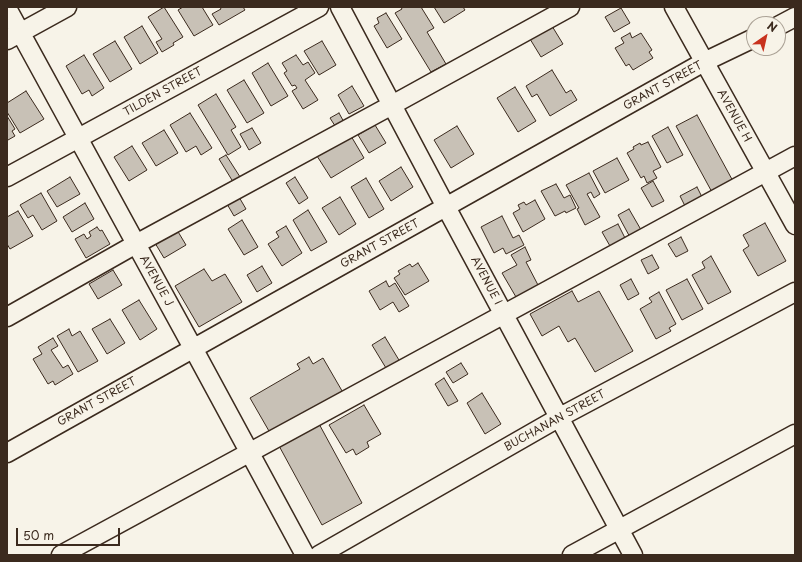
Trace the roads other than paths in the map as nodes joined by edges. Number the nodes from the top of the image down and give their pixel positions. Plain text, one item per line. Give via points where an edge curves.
1 (67, 7) edge
2 (319, 7) edge
3 (340, 7) edge
4 (570, 7) edge
5 (674, 7) edge
6 (7, 8) edge
7 (795, 17) edge
8 (786, 22) edge
9 (14, 37) edge
10 (746, 42) edge
11 (704, 62) junction
12 (392, 105) junction
13 (78, 138) junction
14 (795, 156) edge
15 (765, 172) junction
16 (7, 177) edge
17 (446, 207) junction
18 (795, 225) edge
19 (136, 244) junction
20 (795, 292) edge
21 (504, 314) junction
22 (7, 317) edge
23 (193, 348) junction
24 (560, 417) junction
25 (795, 434) edge
26 (7, 453) edge
27 (249, 453) junction
28 (620, 530) junction
29 (61, 555) edge
30 (305, 555) edge
31 (319, 555) edge
32 (572, 555) edge
33 (633, 555) edge

1 - 9 street
2 - 13 street, TILDEN STREET
3 - 12 street, AVENUE I
4 - 12 street
5 - 11 street, AVENUE H
6 - 9 street, AVENUE J
7 - 8 street
9 - 13 street, AVENUE J
10 - 11 street, GRANT STREET
11 - 15 street, AVENUE H
11 - 17 street, GRANT STREET
12 - 17 street, AVENUE I
12 - 19 street
13 - 16 street, TILDEN STREET
13 - 19 street, AVENUE J
14 - 15 street
15 - 18 street, AVENUE H
15 - 21 street
17 - 21 street, AVENUE I
17 - 23 street, GRANT STREET
19 - 22 street
19 - 23 street, AVENUE J
20 - 24 street, BUCHANAN STREET
21 - 24 street, AVENUE I
21 - 27 street
23 - 26 street, GRANT STREET
23 - 27 street, AVENUE J
24 - 28 street, AVENUE I
24 - 31 street, BUCHANAN STREET
25 - 28 street
27 - 29 street
27 - 30 street, AVENUE J
28 - 32 street
28 - 33 street, AVENUE I

